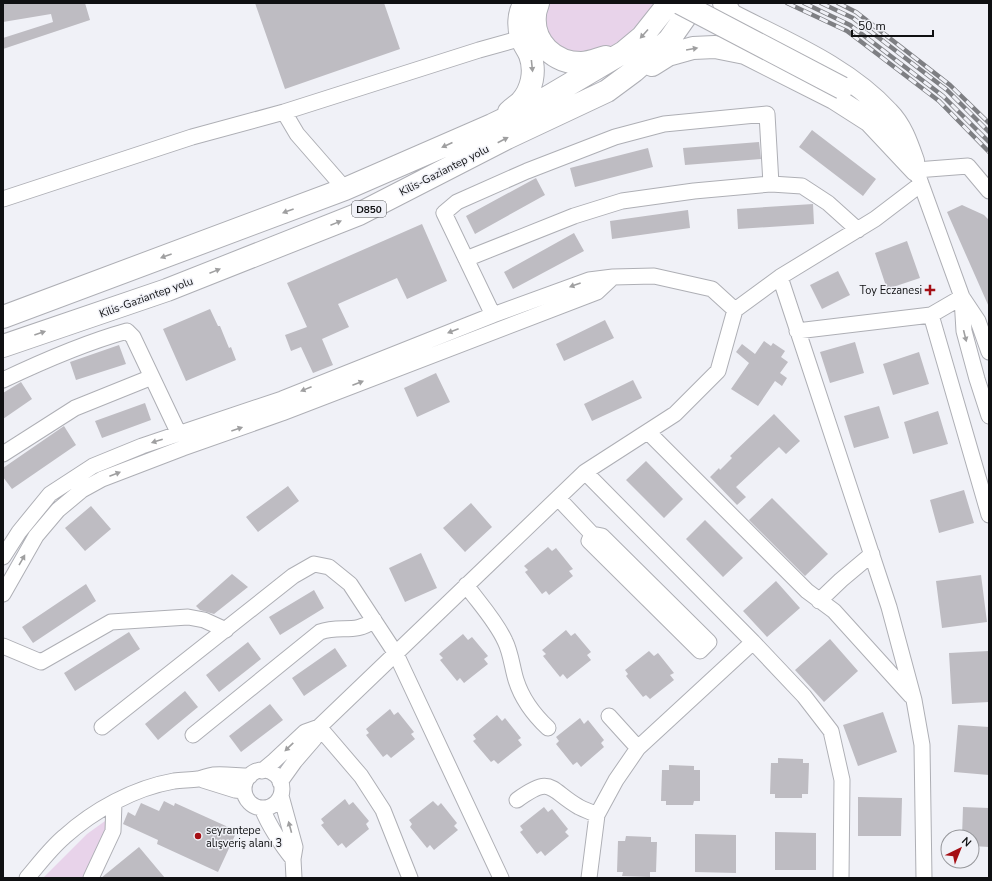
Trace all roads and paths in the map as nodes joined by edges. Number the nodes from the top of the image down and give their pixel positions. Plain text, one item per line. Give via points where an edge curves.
1 (525, 3) edge
2 (538, 3) edge
3 (668, 3) edge
4 (680, 3) edge
5 (695, 3) edge
6 (724, 3) edge
7 (734, 3) edge
8 (522, 38) junction
9 (793, 47) junction
10 (624, 52) junction
11 (607, 91) junction
12 (284, 112) junction
13 (492, 125) junction
14 (918, 177) junction
15 (771, 184) junction
16 (346, 189) junction
17 (989, 191) edge
18 (3, 199) edge
19 (858, 230) junction
20 (466, 258) junction
21 (613, 277) junction
22 (780, 277) junction
23 (962, 297) junction
24 (735, 310) junction
25 (493, 315) junction
26 (931, 315) junction
27 (3, 317) edge
28 (797, 331) junction
29 (3, 346) edge
30 (988, 347) edge
31 (152, 377) junction
32 (3, 380) edge
33 (989, 416) edge
34 (648, 432) junction
35 (179, 434) junction
36 (3, 454) edge
37 (585, 472) junction
38 (558, 498) junction
39 (989, 515) edge
40 (592, 534) junction
41 (872, 554) junction
42 (3, 557) edge
43 (466, 585) junction
44 (3, 594) edge
45 (819, 601) junction
46 (374, 620) junction
47 (226, 630) junction
48 (753, 642) junction
49 (3, 646) edge
50 (396, 654) junction
51 (914, 700) junction
52 (609, 716) dead end
53 (102, 727) dead end
54 (319, 727) junction
55 (548, 728) dead end
56 (193, 735) dead end
57 (638, 748) junction
58 (256, 773) junction
59 (200, 779) junction
60 (281, 789) junction
61 (244, 791) junction
62 (517, 800) dead end
63 (114, 803) junction
64 (262, 808) junction
65 (597, 815) junction
66 (293, 859) junction
67 (27, 878) edge
68 (91, 878) edge
69 (294, 878) edge
70 (410, 878) edge
71 (501, 878) edge
72 (588, 878) edge
73 (841, 878) edge
74 (924, 878) edge

1 - 8 highway via 519,21
2 - 10 highway via 535,15 536,30 542,45 552,55 565,62 583,64
3 -> 10 highway, Kilis-Gaziantep yolu / D850 via 642,37
4 - 14 highway, bridge via 842,88 878,117 896,140
5 - 11 highway, Kilis-Gaziantep yolu / D850 via 669,40
6 - 9 highway via 731,15
7 - 9 highway via 739,12
8 - 12 street
8 -> 13 highway via 531,56 533,73 530,87 521,102
9 - 14 highway via 850,80 889,114 905,137
10 - 13 highway, Kilis-Gaziantep yolu / D850 via 536,104
11 -> 14 highway via 668,55 693,48 715,47 745,53 834,98 870,121
29 -> 11 highway, Kilis-Gaziantep yolu / D850 via 167,290 359,214 507,138
12 - 16 street via 297,134
12 - 18 street via 192,137
13 -> 16 highway, Kilis-Gaziantep yolu / D850
14 - 17 street via 968,166
14 - 19 street
14 - 23 street
15 - 19 street via 802,186 828,203
15 - 20 street via 622,201 574,216
15 - 20 street via 767,114 664,124 615,137 527,171 457,202 444,213
16 -> 27 highway, Kilis-Gaziantep yolu / D850
19 - 22 street
20 - 25 street
21 - 24 street via 654,276 712,289
21 -> 25 street via 589,280
44 -> 21 street via 36,536 58,510 82,490 102,479 597,292
22 - 24 street
22 - 28 street
23 - 26 street
23 - 30 street via 978,321
23 -> 33 street via 964,331
24 - 34 street via 718,371 675,414
25 -> 35 street via 282,399
26 - 28 street
26 - 39 street
28 - 41 street
31 - 32 street via 133,337 127,331 97,340
31 - 35 street
31 - 36 street via 75,408
34 - 37 street
34 - 45 street
35 -> 42 street via 93,466 50,494 19,532
37 - 38 street
37 - 48 street
38 - 40 street
38 - 43 street
40 - 40 street via 602,536 709,642 700,651 589,541
41 - 45 street
41 - 51 street
43 - 50 street
43 - 55 street via 504,639 522,696 532,712
45 - 51 street via 834,611
46 - 47 street via 350,584 329,567 314,564 293,576
46 - 50 street
46 - 56 street via 359,628 332,628 320,632
47 - 49 street via 188,616 111,622 41,662
47 - 53 street
48 - 57 street
48 - 73 street via 804,696 831,730 842,780
50 - 54 street
50 - 71 street
51 - 74 street via 922,745
52 - 57 street
54 -> 58 street via 305,732 274,761
54 - 60 street via 314,740 295,761
54 - 70 street via 361,776 383,810
57 - 65 street via 616,780
58 - 59 street via 214,775
58 - 60 street via 273,773
58 - 61 street via 246,780
59 - 61 street
59 - 63 street via 174,781 151,787
60 - 64 street via 274,805
66 -> 60 street via 295,847
61 - 64 street via 250,803
62 - 65 street via 534,788 549,787 579,807
63 - 67 street via 64,837
63 - 68 street via 113,831
64 - 66 street via 285,850
65 - 72 street
66 - 69 street

